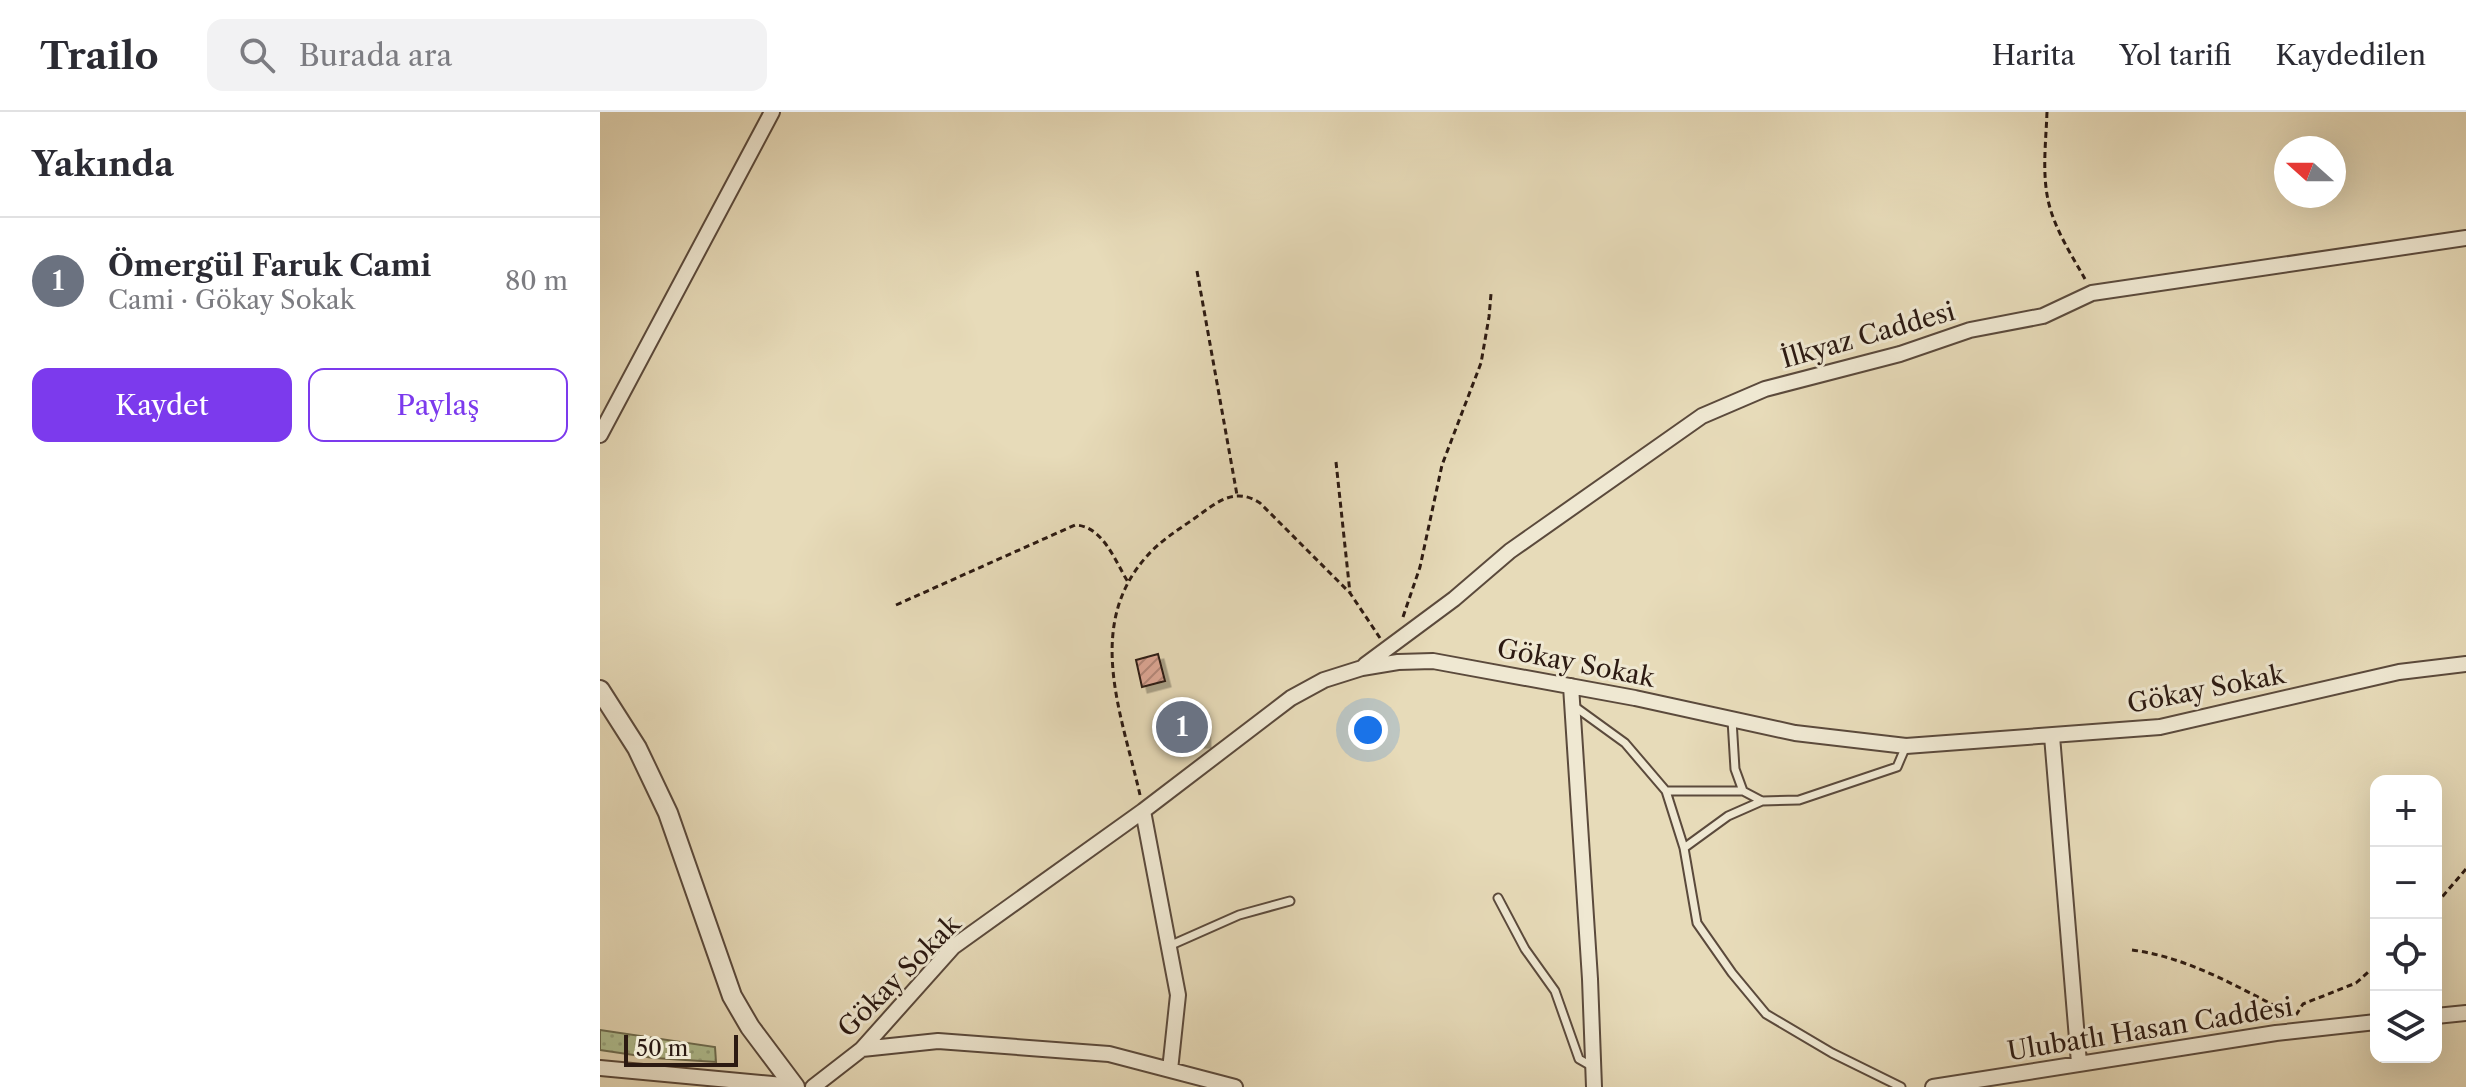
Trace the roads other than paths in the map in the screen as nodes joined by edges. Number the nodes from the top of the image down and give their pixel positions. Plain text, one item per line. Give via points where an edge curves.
1 (772, 112) edge
2 (2466, 238) edge
3 (600, 435) edge
4 (2466, 664) edge
5 (1362, 668) junction
6 (1571, 686) junction
7 (600, 690) edge
8 (1572, 705) junction
9 (1732, 720) junction
10 (2052, 736) junction
11 (1906, 746) junction
12 (1666, 791) junction
13 (1743, 791) junction
14 (1762, 801) junction
15 (1143, 811) junction
16 (1684, 848) junction
17 (1498, 898) dead end
18 (1290, 901) dead end
19 (1169, 946) junction
20 (2466, 1013) edge
21 (2442, 1015) edge
22 (2370, 1023) edge
23 (862, 1049) junction
24 (2079, 1063) junction
25 (1593, 1067) junction
26 (600, 1068) edge
27 (1170, 1070) junction
28 (794, 1086) edge
29 (813, 1087) edge
30 (1235, 1087) edge
31 (1594, 1087) edge
32 (1901, 1087) edge
33 (1933, 1087) edge

1 - 3 street
2 - 5 street, İlkyaz Caddesi via 2092,293 2043,316 1970,330 1765,389 1682,428 1510,551
4 - 10 street, Gökay Sokak via 2399,672 2160,727
5 - 6 street, Gökay Sokak via 1433,661
5 - 15 street, Gökay Sokak via 1291,698
6 - 8 street
6 - 9 street, Gökay Sokak
7 - 28 street via 637,748 668,813 732,996
8 - 12 lane via 1625,743
8 - 25 street
9 - 11 street, Gökay Sokak
9 - 13 lane via 1735,769
10 - 11 street, Gökay Sokak
10 - 24 street
11 - 14 lane via 1897,767 1799,800
12 - 13 lane
12 - 16 lane
13 - 14 lane
14 - 16 lane via 1728,816
15 - 19 street
15 - 23 street, Gökay Sokak via 953,947
16 - 32 lane via 1697,923 1766,1014
17 - 25 lane via 1555,991 1579,1059
18 - 19 lane via 1239,915
19 - 27 street via 1178,995
20 - 21 street
22 - 24 street, Ulubatlı Hasan Caddesi
23 - 27 street via 962,1041 1109,1054
23 - 29 street, Gökay Sokak
24 - 33 street, Ulubatlı Hasan Caddesi
25 - 31 street
26 - 28 street
27 - 30 street

